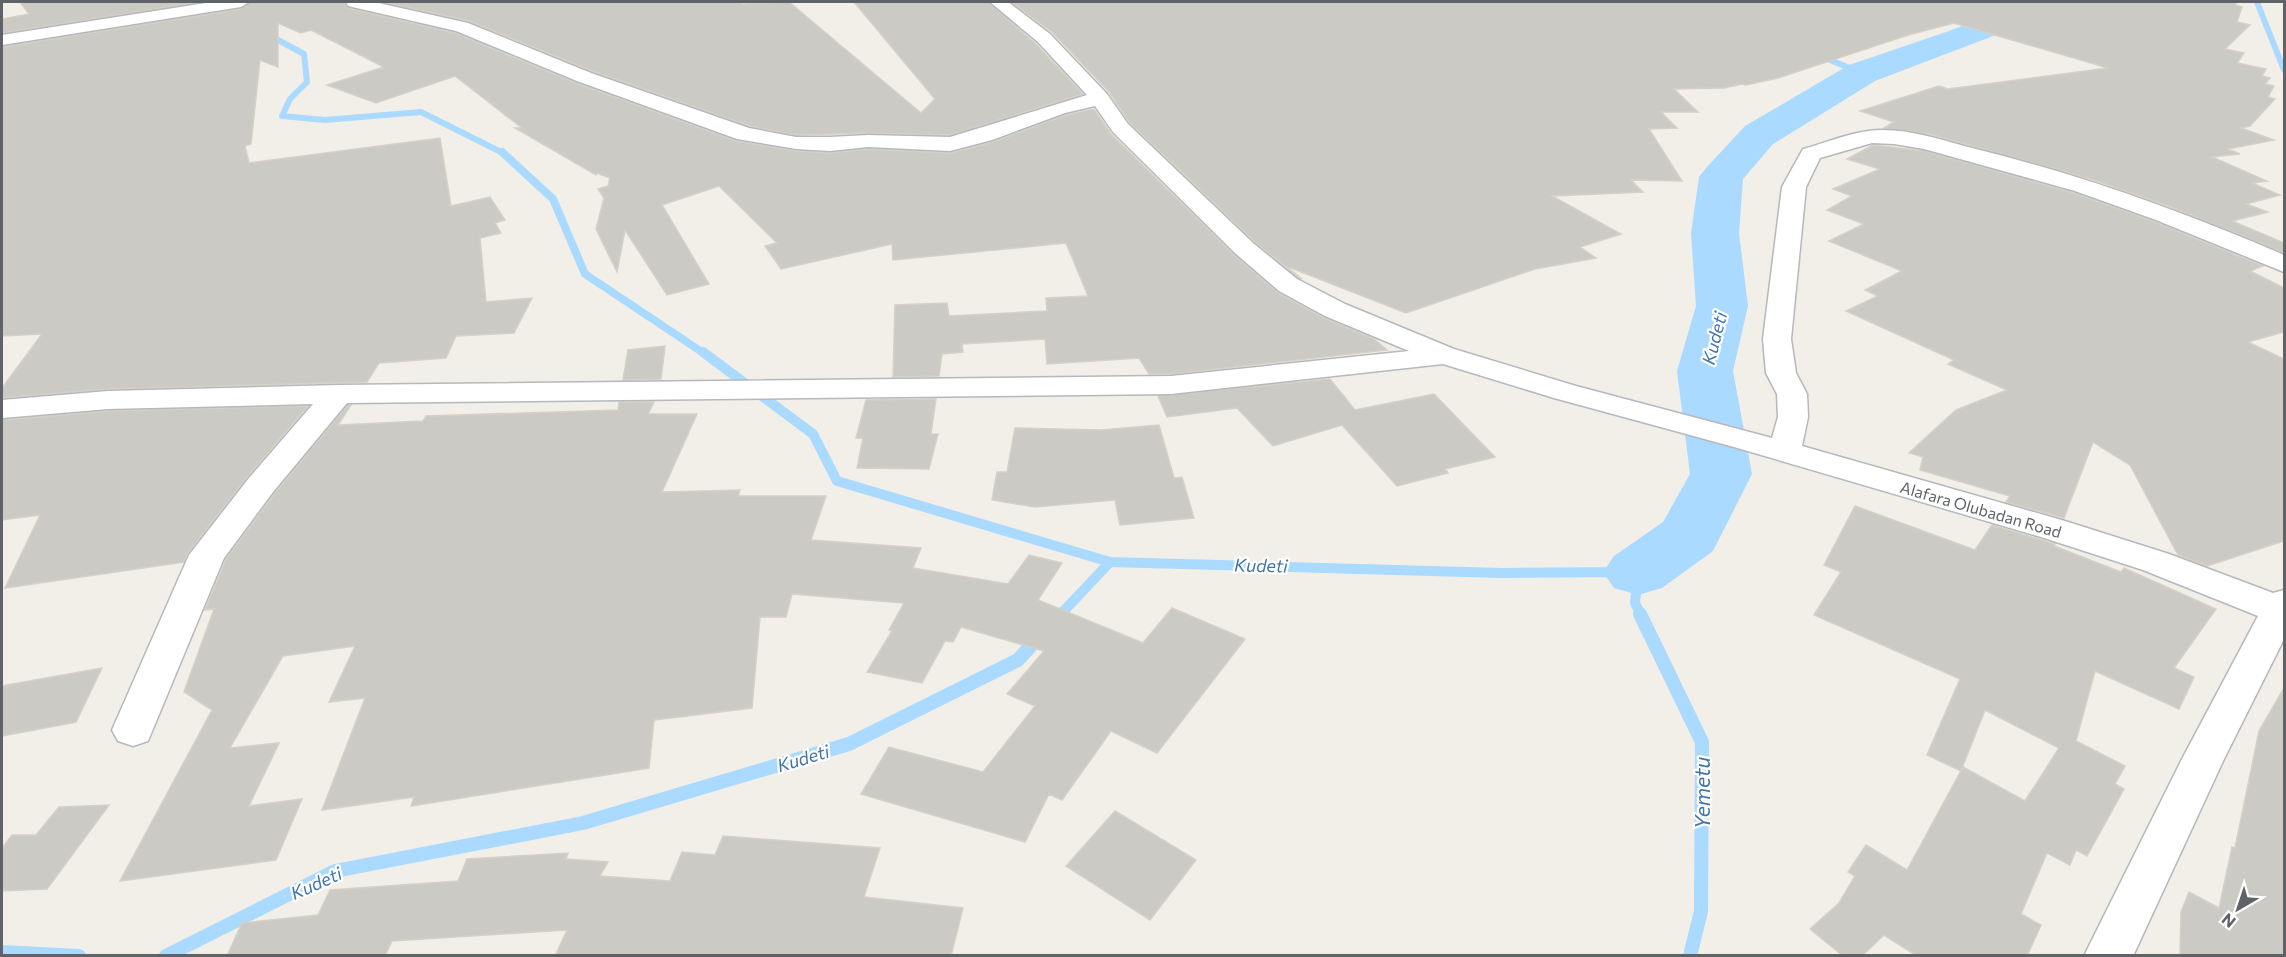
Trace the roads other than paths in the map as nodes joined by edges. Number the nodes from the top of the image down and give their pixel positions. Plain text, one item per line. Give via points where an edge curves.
1 (236, 2) edge
2 (354, 2) edge
3 (998, 2) edge
4 (2, 40) edge
5 (1100, 98) junction
6 (2284, 264) edge
7 (1444, 355) junction
8 (338, 394) junction
9 (2, 409) edge
10 (1785, 452) junction
11 (2283, 609) edge
12 (133, 730) dead end
13 (2108, 956) edge

1 - 4 street
2 - 5 street via 462,27 584,77 745,134 796,143 950,144
3 - 5 street, Alafara Olubadan Road via 1044,38
5 - 7 street, Alafara Olubadan Road via 1120,128 1244,248 1288,285 1335,310
6 - 10 street via 2077,183 1904,138 1872,137 1811,154 1794,188 1777,339 1782,373 1792,394 1793,417
7 - 8 street via 1171,385
7 - 10 street, Alafara Olubadan Road
8 - 9 street via 108,400
8 - 12 street via 207,555
10 - 11 street, Alafara Olubadan Road via 2156,562
11 - 13 street, Alafara Olubadan Road

